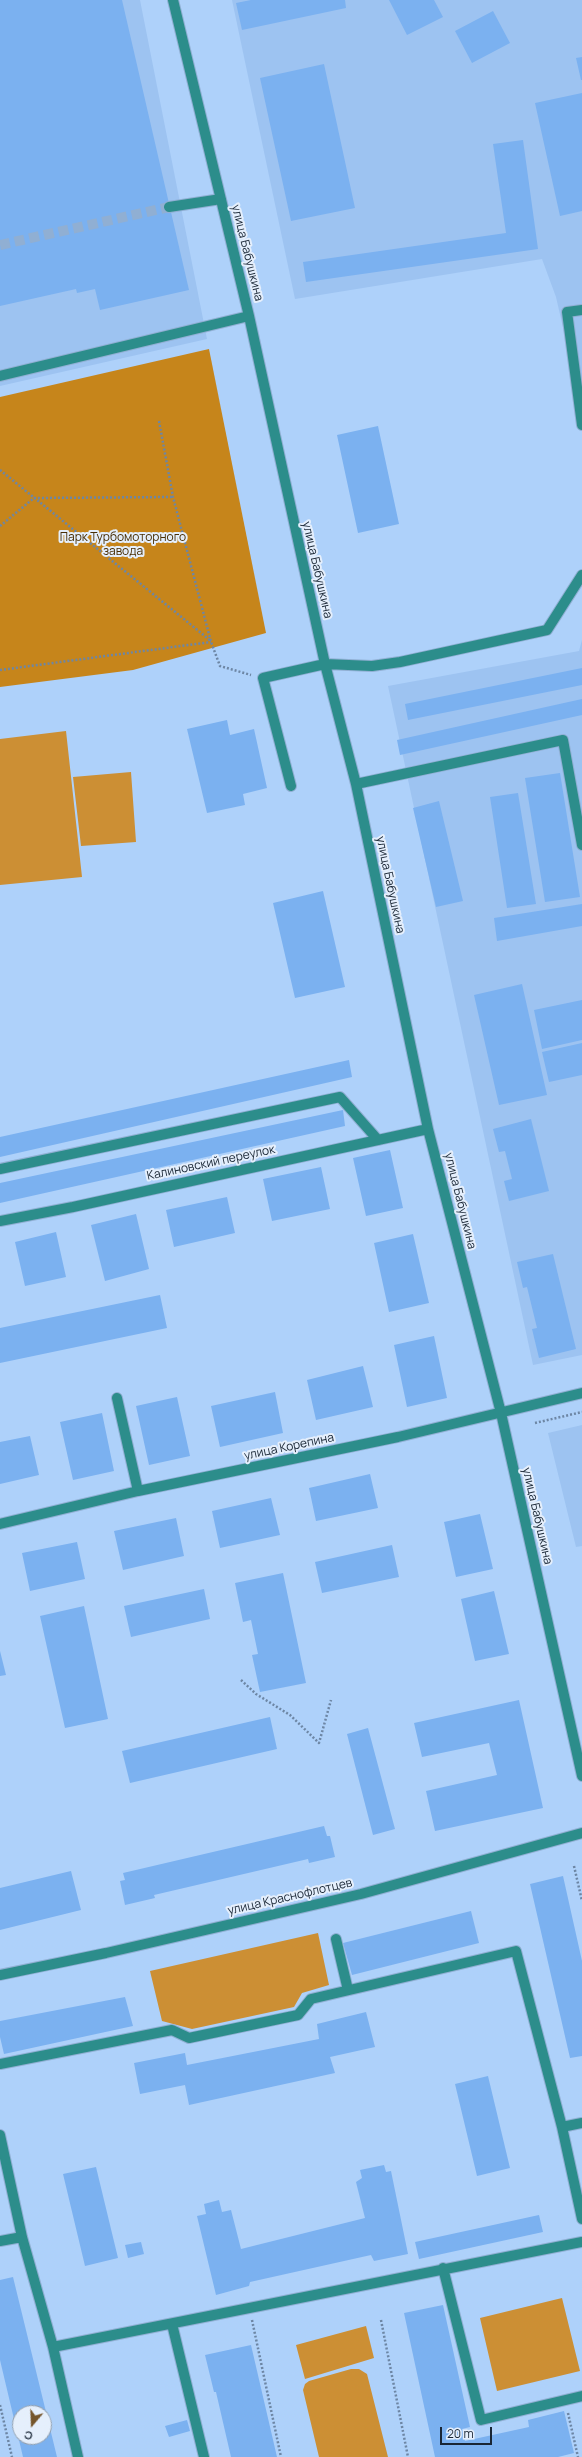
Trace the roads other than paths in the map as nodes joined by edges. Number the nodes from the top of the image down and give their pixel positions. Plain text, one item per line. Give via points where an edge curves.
1 (172, 0) edge
2 (221, 199) junction
3 (170, 207) tunnel mouth
4 (582, 310) edge
5 (249, 316) junction
6 (0, 376) edge
7 (582, 425) edge
8 (582, 575) edge
9 (325, 664) junction
10 (356, 784) junction
11 (291, 786) dead end
12 (582, 845) edge
13 (428, 1129) junction
14 (378, 1140) junction
15 (0, 1169) edge
16 (0, 1221) edge
17 (582, 1393) edge
18 (117, 1398) dead end
19 (501, 1413) junction
20 (138, 1491) junction
21 (0, 1524) edge
22 (582, 1776) edge
23 (582, 1833) edge
24 (336, 1939) dead end
25 (0, 1975) edge
26 (348, 1990) junction
27 (0, 2064) edge
28 (582, 2123) edge
29 (562, 2127) junction
30 (0, 2135) edge
31 (582, 2219) edge
32 (22, 2237) junction
33 (0, 2242) edge
34 (582, 2242) edge
35 (443, 2268) junction
36 (172, 2324) junction
37 (53, 2347) junction
38 (582, 2396) edge
39 (78, 2457) edge
40 (204, 2457) edge

1 - 2 street, улица Бабушкина
2 - 3 street
2 - 5 street, улица Бабушкина
4 - 7 street via 567,312
5 - 6 street
5 - 9 street, улица Бабушкина
8 - 9 street via 547,630 400,662 372,666
9 - 10 street, улица Бабушкина
9 - 11 street via 263,678
10 - 12 street via 563,740
10 - 13 street, улица Бабушкина
13 - 14 street, Калиновский переулок
13 - 19 street, улица Бабушкина
14 - 15 street via 340,1097
14 - 16 street, Калиновский переулок
17 - 19 street, улица Корепина
18 - 20 street
19 - 20 street, улица Корепина via 290,1461
19 - 22 street, улица Бабушкина
20 - 21 street, улица Корепина
23 - 25 street, улица Краснофлотцев via 361,1894
24 - 26 street
26 - 27 street via 311,1999 298,2014 189,2038 172,2030
26 - 29 street via 516,1951
28 - 29 street
29 - 31 street
30 - 32 street
32 - 33 street
32 - 37 street
34 - 35 street
35 - 36 street
35 - 38 street via 480,2420
36 - 37 street
36 - 40 street
37 - 39 street

